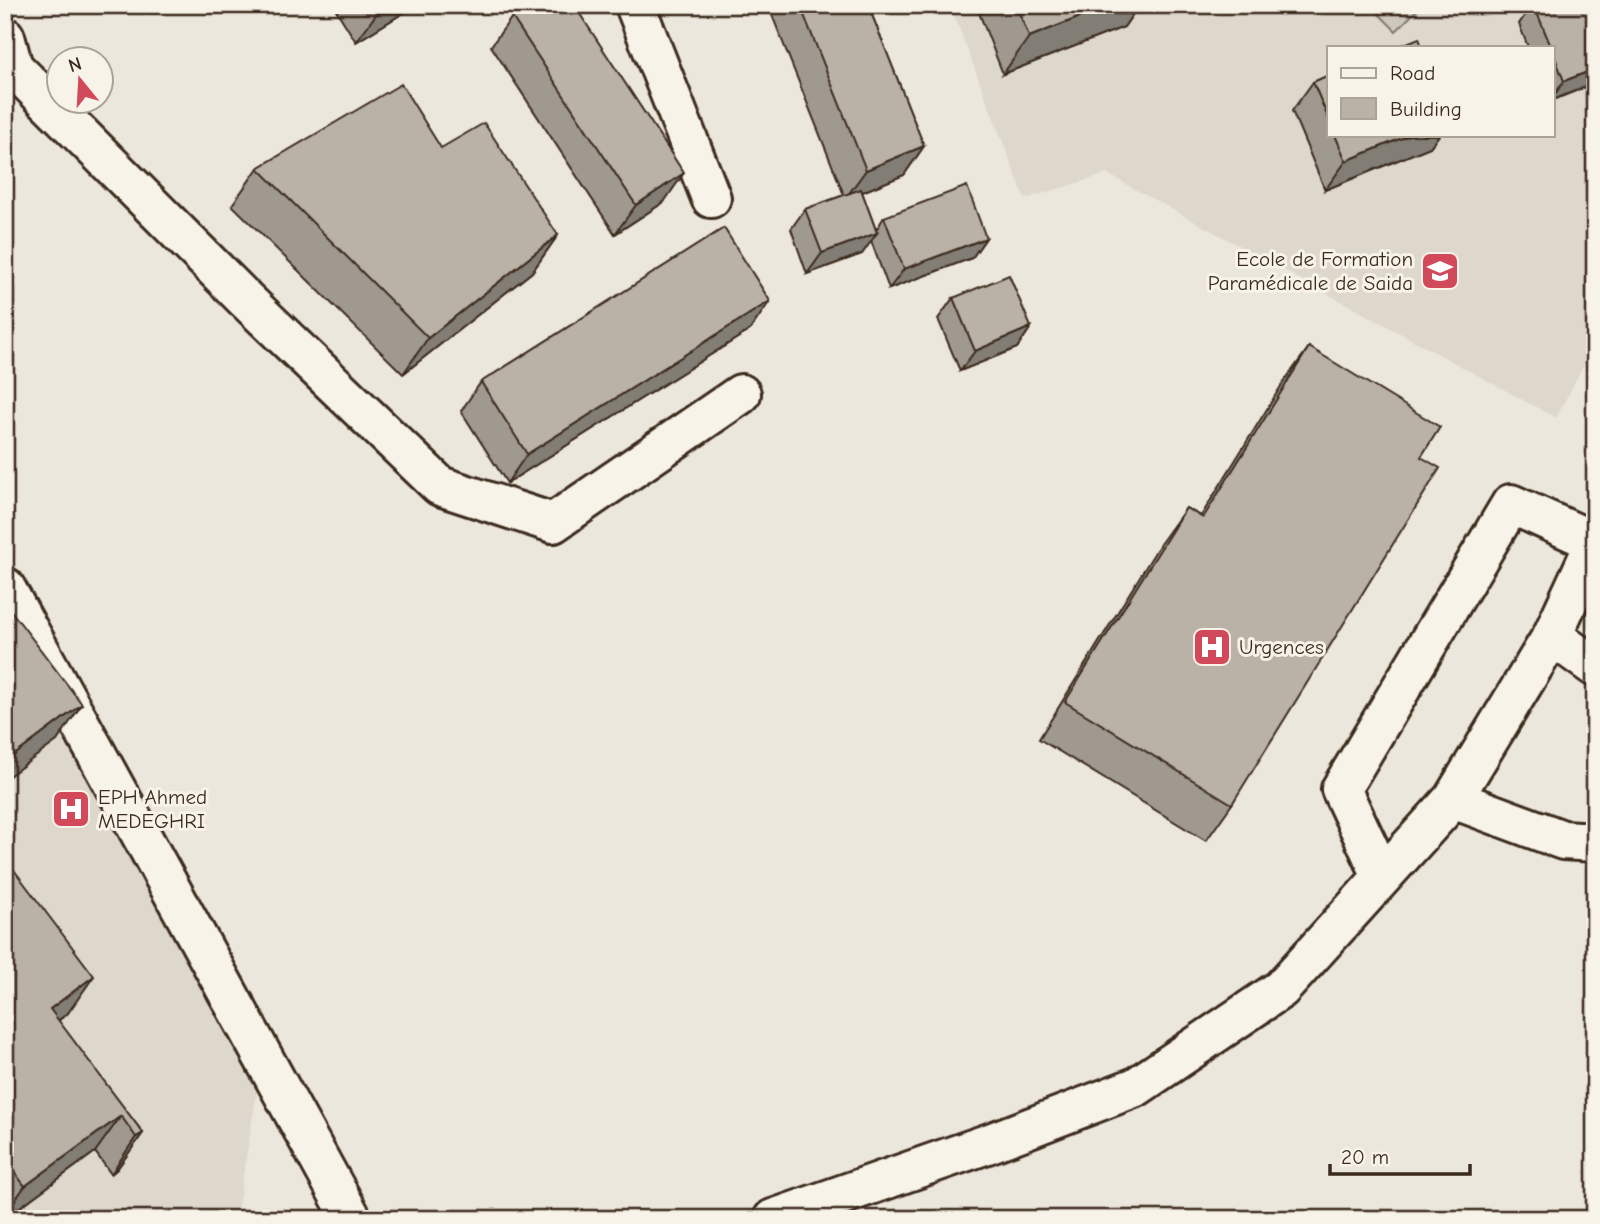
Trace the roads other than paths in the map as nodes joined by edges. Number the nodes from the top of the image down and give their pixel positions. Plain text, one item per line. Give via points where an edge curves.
1 (635, 5) edge
2 (5, 37) edge
3 (711, 198) dead end
4 (741, 394) dead end
5 (1595, 542) edge
6 (5, 587) edge
7 (1552, 636) junction
8 (1595, 667) edge
9 (1453, 799) junction
10 (1595, 842) edge
11 (1382, 876) junction
12 (352, 1219) edge
13 (773, 1219) edge

1 - 3 street
2 - 4 street via 13,67 440,486 553,523
5 - 7 street
5 - 11 street via 1511,504 1341,789
6 - 12 street
7 - 8 street
7 - 9 street
9 - 10 street via 1563,841
9 - 11 street
11 - 13 street via 1281,989 1136,1087

